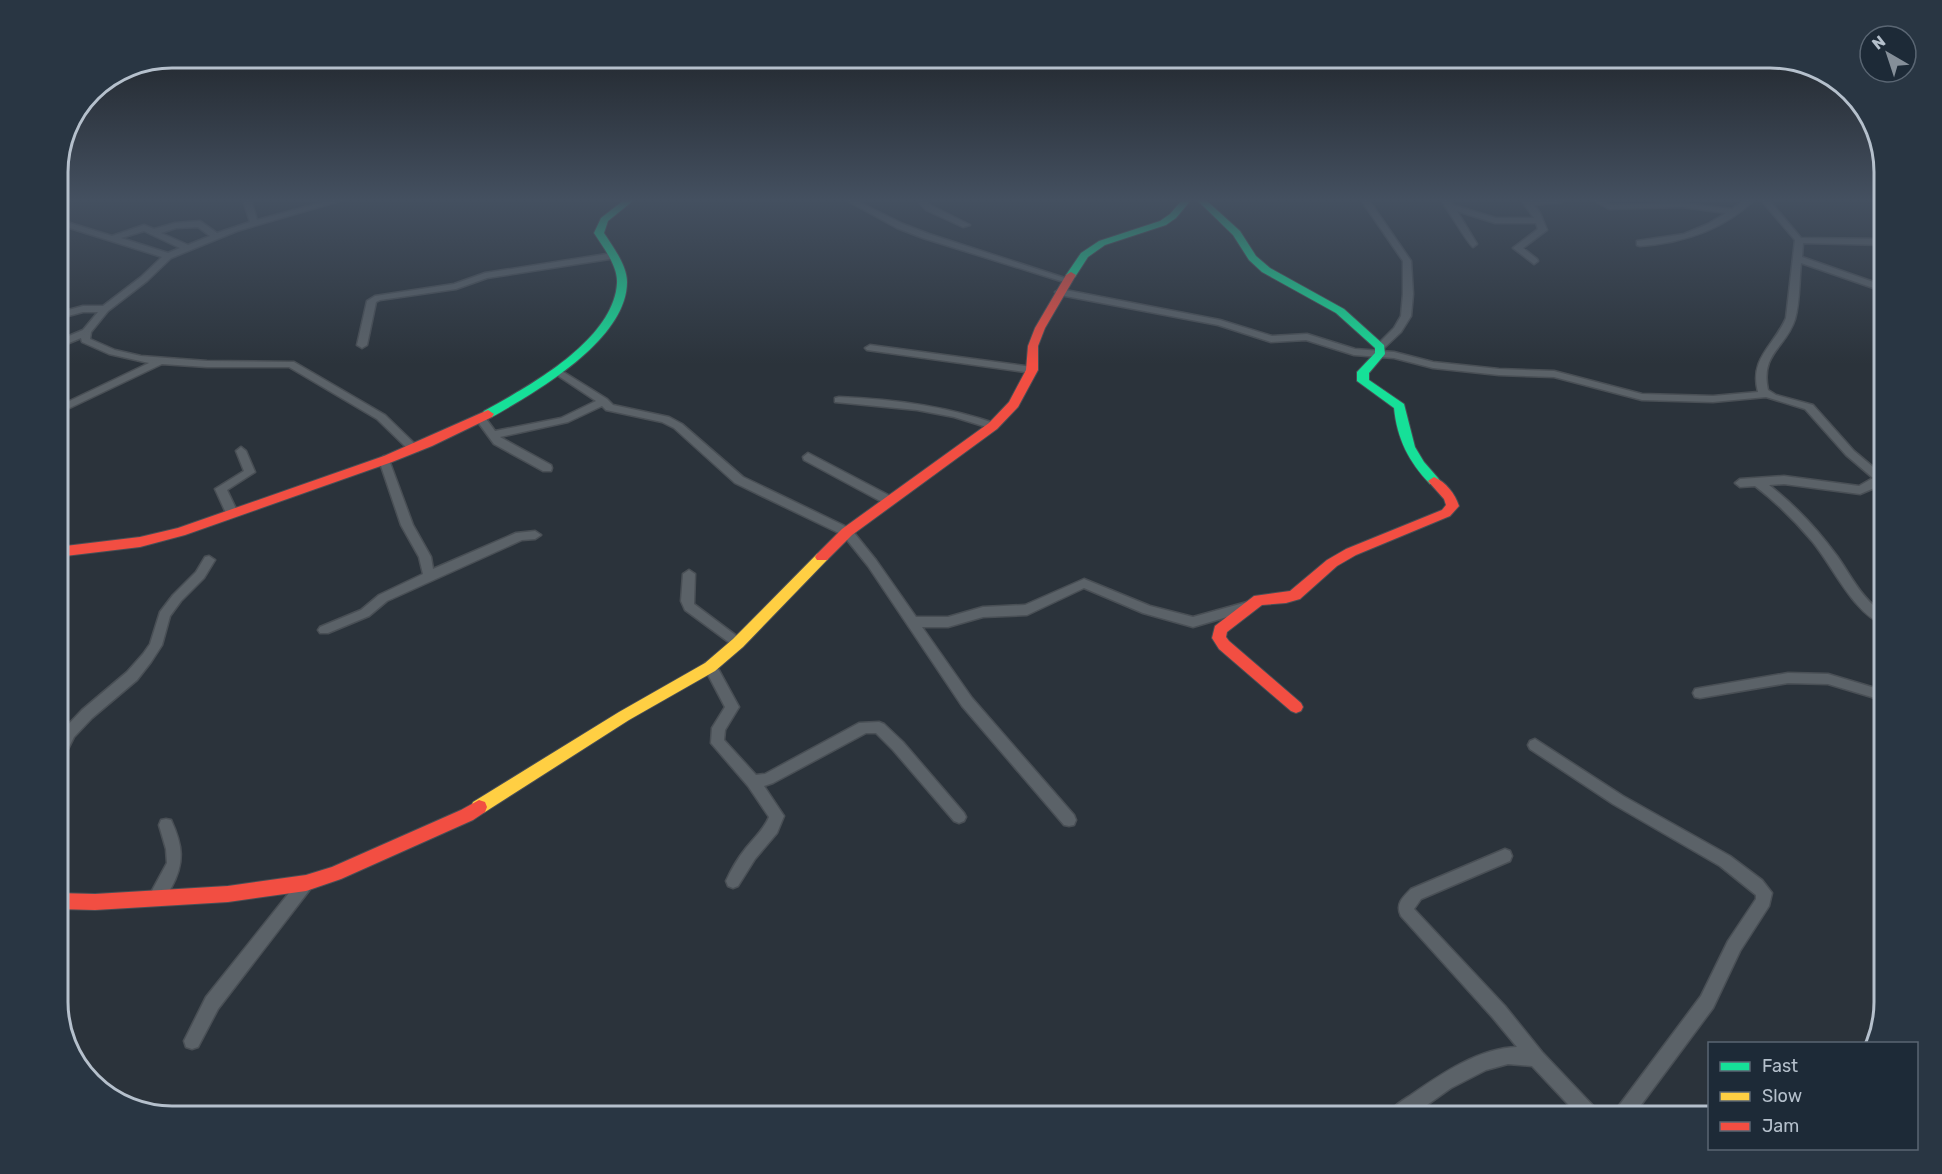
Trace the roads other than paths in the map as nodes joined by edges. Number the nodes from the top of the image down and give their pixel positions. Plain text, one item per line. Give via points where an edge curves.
1 (164, 255) edge
2 (977, 255) edge
3 (1087, 255) edge
4 (1250, 255) edge
5 (1403, 255) edge
6 (1526, 255) edge
7 (1798, 255) edge
8 (168, 256) joint
9 (613, 256) joint
10 (1798, 259) junction
11 (1534, 261) dead end
12 (1874, 285) edge
13 (1063, 286) junction
14 (105, 309) junction
15 (68, 313) edge
16 (86, 332) junction
17 (68, 340) edge
18 (362, 345) dead end
19 (870, 348) dead end
20 (1380, 351) junction
21 (161, 360) junction
22 (1032, 370) junction
23 (557, 371) junction
24 (1767, 394) junction
25 (839, 400) dead end
26 (603, 401) junction
27 (68, 406) edge
28 (480, 418) junction
29 (993, 426) junction
30 (493, 435) junction
31 (414, 449) junction
32 (241, 451) dead end
33 (808, 457) dead end
34 (384, 460) junction
35 (547, 468) dead end
36 (1874, 473) edge
37 (1758, 482) junction
38 (1740, 483) dead end
39 (1874, 483) edge
40 (888, 500) junction
41 (232, 513) junction
42 (847, 532) junction
43 (535, 534) dead end
44 (68, 551) edge
45 (209, 560) dead end
46 (689, 574) dead end
47 (429, 576) junction
48 (1251, 606) junction
49 (1874, 613) edge
50 (911, 622) junction
51 (324, 630) dead end
52 (738, 642) junction
53 (710, 667) junction
54 (1700, 693) dead end
55 (1874, 693) edge
56 (1296, 706) dead end
57 (68, 736) edge
58 (1535, 745) dead end
59 (753, 782) junction
60 (959, 817) dead end
61 (1070, 820) dead end
62 (166, 825) dead end
63 (1505, 856) dead end
64 (733, 881) dead end
65 (306, 883) junction
66 (156, 898) junction
67 (68, 901) edge
68 (192, 1041) dead end
69 (1536, 1058) junction
70 (1410, 1106) edge
71 (1582, 1106) edge
72 (1629, 1106) edge

1 - 8 street
2 - 13 street
3 - 13 street
4 - 20 street via 1266,270 1363,328
5 - 20 street via 1407,261 1406,316
6 - 11 street
7 - 10 street
8 - 14 street
9 - 18 street via 378,298 372,301
9 - 23 street via 622,288 615,309 597,335
10 - 12 street
10 - 24 street via 1791,318 1759,367 1759,379
13 - 20 street via 1271,339 1307,337 1354,352
13 - 22 street via 1034,346
14 - 15 street
14 - 16 street
16 - 17 street
16 - 21 street via 85,340 98,347 141,359
19 - 22 street
20 - 24 street via 1433,365 1554,374 1668,399
20 - 48 street via 1363,372 1363,381 1400,407 1401,435 1412,457 1450,497 1453,506 1446,513 1337,560 1296,595 1286,599 1265,598
21 - 27 street
21 - 31 street via 291,364 381,417
22 - 29 street via 1014,404
23 - 26 street
23 - 28 street
24 - 36 street via 1809,407 1850,453
25 - 29 street via 897,402
26 - 30 street via 568,419
26 - 42 street via 610,408 665,419 739,480
28 - 30 street
28 - 31 street
29 - 40 street
30 - 35 street via 510,450
31 - 34 street
32 - 41 street via 250,472 221,489
33 - 40 street
34 - 41 street
34 - 47 street via 407,525 425,557
37 - 38 street
37 - 39 street via 1801,482 1860,490
37 - 49 street via 1792,510 1864,606
40 - 42 street
41 - 44 street via 153,540
42 - 50 street
42 - 52 street
43 - 47 street via 520,536
45 - 57 street via 164,615 156,645 147,658
46 - 52 street via 689,607
47 - 51 street via 383,598 365,613
48 - 50 street via 1192,622 1147,610 1084,583 1027,610 983,612 948,622
48 - 56 street via 1220,630 1219,638
50 - 61 street via 967,702
52 - 53 street
53 - 59 street via 732,707 715,736
53 - 65 street via 467,814 364,863
54 - 55 street via 1788,678 1828,679
58 - 72 street via 1618,800 1725,861 1764,893 1764,901 1734,946 1707,1002
59 - 60 street via 768,779 864,727 879,728
59 - 64 street via 777,816
62 - 66 street via 176,858
63 - 69 street via 1416,894 1407,903 1407,911
65 - 66 street via 228,894
65 - 68 street via 212,1003
66 - 67 street
69 - 70 street via 1516,1055 1477,1066
69 - 71 street

